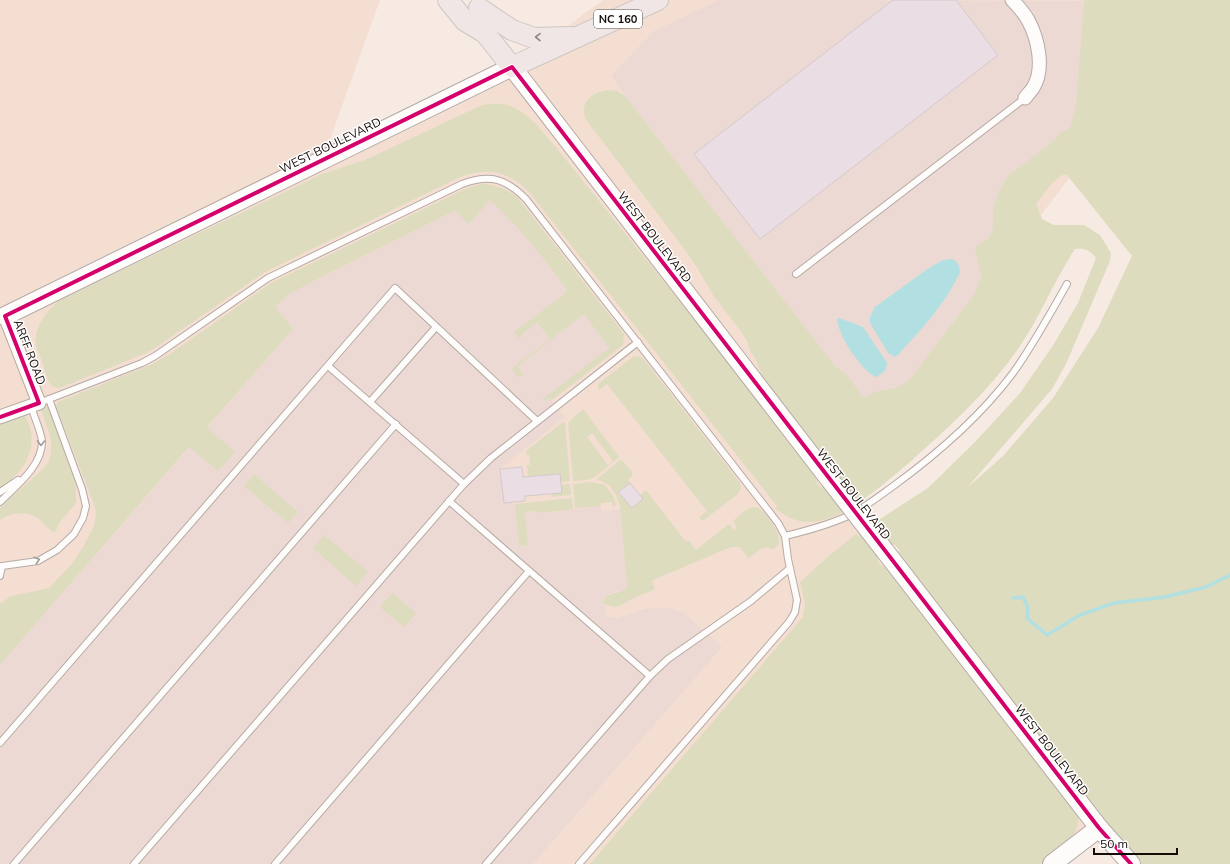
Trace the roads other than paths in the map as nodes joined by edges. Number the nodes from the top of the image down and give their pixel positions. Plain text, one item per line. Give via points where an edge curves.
1 (448, 0) edge
2 (658, 0) edge
3 (1012, 0) edge
4 (475, 4) edge
5 (485, 33) junction
6 (577, 37) junction
7 (512, 67) junction
8 (1025, 98) joint
9 (796, 274) dead end
10 (1067, 284) dead end
11 (5, 316) joint
12 (436, 327) junction
13 (638, 342) junction
14 (328, 366) junction
15 (40, 402) junction
16 (370, 402) junction
17 (0, 417) edge
18 (537, 421) junction
19 (396, 424) junction
20 (29, 472) junction
21 (464, 484) junction
22 (0, 492) edge
23 (449, 501) junction
24 (0, 502) edge
25 (785, 536) junction
26 (0, 568) edge
27 (789, 569) junction
28 (529, 571) junction
29 (0, 576) edge
30 (650, 676) junction
31 (0, 743) edge
32 (1099, 828) junction
33 (14, 864) edge
34 (134, 864) edge
35 (275, 864) edge
36 (486, 864) edge
37 (579, 864) edge
38 (1052, 864) edge
39 (1131, 864) edge

1 - 5 main road via 465,21
2 - 6 main road, NC 160
3 - 8 street via 1027,18 1036,36 1039,56 1038,75 1034,87
4 - 5 main road
6 -> 4 main road via 534,38 507,28
5 - 7 main road
6 - 7 main road, NC 160
7 - 11 street, WEST BOULEVARD
7 - 32 street, WEST BOULEVARD, bridge
8 - 9 lane
10 - 25 lane via 1042,329 1012,373 952,438 913,472 866,506 836,520
11 - 15 street, ARFF ROAD
12 - 14 lane via 395,288
12 - 16 lane
12 - 18 lane
13 - 15 lane via 516,188 490,178 476,179 268,278 148,360
13 - 18 lane
13 - 25 lane via 778,523
14 - 16 lane
14 - 31 lane
15 - 17 street
15 -> 20 lane via 42,441 39,458
26 -> 15 lane via 38,561 57,550 74,534 86,506 82,489
16 - 19 lane
18 - 21 lane via 491,458
19 - 21 lane
19 - 33 lane
20 - 22 lane
20 - 24 lane
21 - 23 lane
23 - 28 lane
23 - 34 lane
25 - 27 lane
26 - 29 lane
27 - 30 lane via 724,622 668,659
27 - 37 lane via 797,600 795,612 789,622
28 - 30 lane
28 - 35 lane
30 - 36 lane
32 - 38 street
32 - 39 street, WEST BOULEVARD

